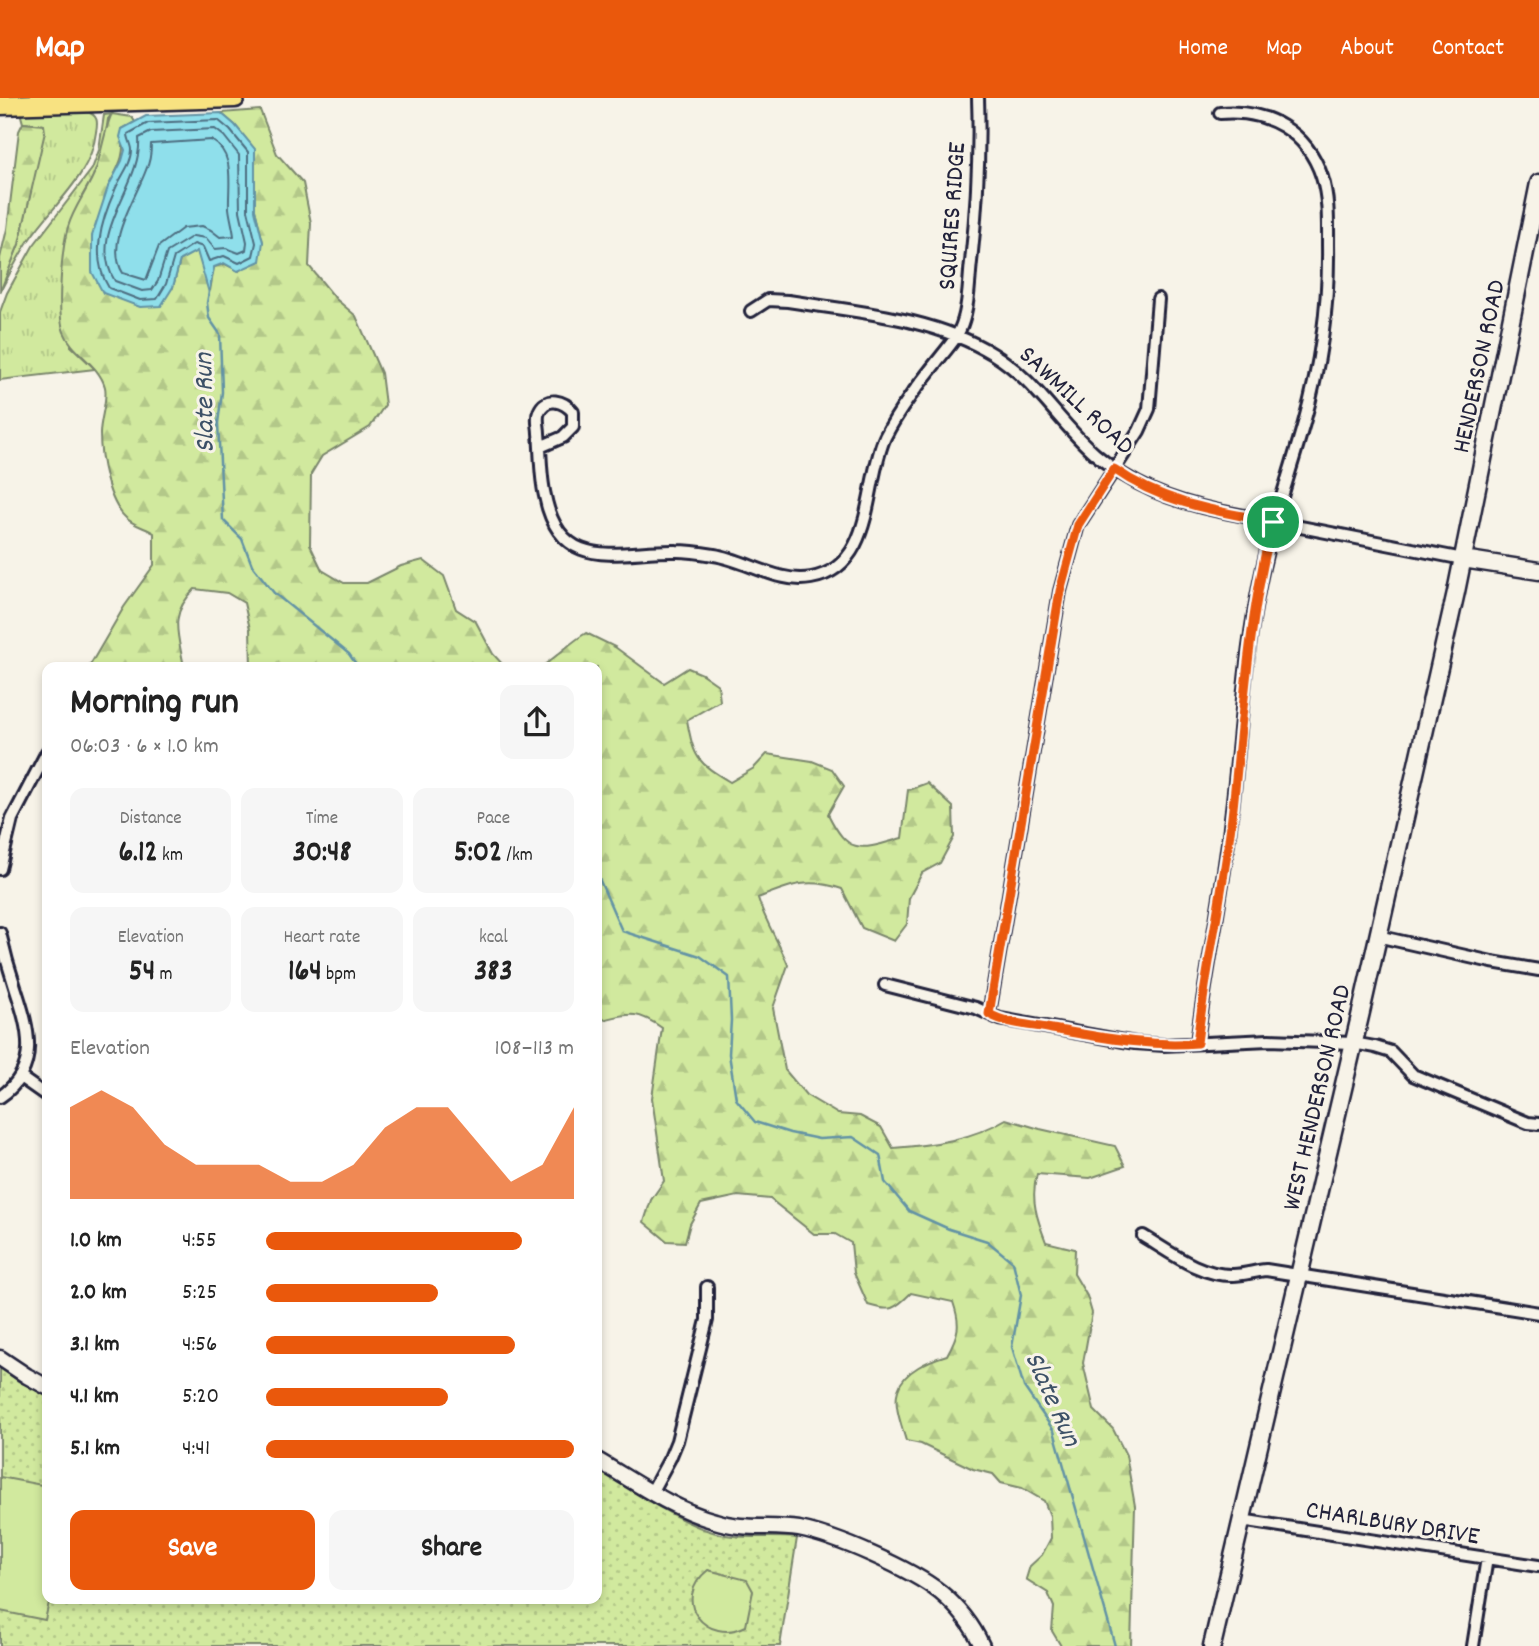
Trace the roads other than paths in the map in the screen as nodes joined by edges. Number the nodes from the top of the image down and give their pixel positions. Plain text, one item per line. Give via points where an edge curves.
1 (234, 98) edge
2 (978, 98) edge
3 (0, 106) edge
4 (1220, 113) dead end
5 (1539, 183) edge
6 (1158, 299) dead end
7 (751, 311) dead end
8 (959, 336) junction
9 (540, 447) dead end
10 (1114, 469) junction
11 (1273, 522) junction
12 (1463, 559) junction
13 (1539, 571) edge
14 (42, 762) edge
15 (0, 869) edge
16 (0, 933) edge
17 (1377, 936) junction
18 (1539, 970) edge
19 (885, 985) dead end
20 (989, 1014) junction
21 (1197, 1043) junction
22 (1353, 1043) junction
23 (20, 1077) junction
24 (42, 1092) edge
25 (0, 1097) edge
26 (1539, 1124) edge
27 (1143, 1236) dead end
28 (1298, 1276) junction
29 (707, 1287) dead end
30 (1539, 1313) edge
31 (0, 1357) edge
32 (42, 1384) edge
33 (602, 1463) edge
34 (652, 1492) junction
35 (1241, 1520) junction
36 (1487, 1558) junction
37 (1538, 1566) edge
38 (982, 1646) edge
39 (1212, 1646) edge
40 (1473, 1646) edge

1 - 3 main road
2 - 8 street, SQUIRES RIDGE via 977,200 966,311
4 - 11 street via 1268,117 1297,135 1322,175 1327,195 1328,268 1316,372
5 - 12 main road, HENDERSON ROAD
6 - 10 street via 1149,409
7 - 8 street, SAWMILL ROAD via 768,300 788,301 913,322
8 - 9 street via 885,437 855,545 835,569 811,578 798,579 715,555 677,551 607,555 579,548 562,534 549,511
8 - 10 street, SAWMILL ROAD via 1013,367
10 - 11 street, SAWMILL ROAD via 1167,498
10 - 20 street via 1078,525 1060,591
11 - 12 street, SAWMILL ROAD
11 - 21 street via 1247,657 1231,820
12 - 13 main road, SAWMILL ROAD
12 - 17 main road, WEST HENDERSON ROAD
14 - 15 street via 12,819
16 - 23 street via 29,1038
17 - 18 street
17 - 22 main road, WEST HENDERSON ROAD
19 - 20 street
20 - 21 street via 1136,1043
21 - 22 street
22 - 26 street via 1391,1052 1413,1075
22 - 28 main road, WEST HENDERSON ROAD
23 - 24 street
23 - 25 street
27 - 28 street via 1189,1264 1219,1273 1266,1270
28 - 30 street
28 - 35 main road, WEST HENDERSON ROAD
29 - 34 street via 706,1320 677,1441
31 - 32 street
33 - 34 street
34 - 38 street via 713,1521 818,1534 894,1566 939,1592 972,1627
35 - 36 street, CHARLBURY DRIVE
35 - 39 main road, WEST HENDERSON ROAD
36 - 37 street, CHARLBURY DRIVE
36 - 40 street

